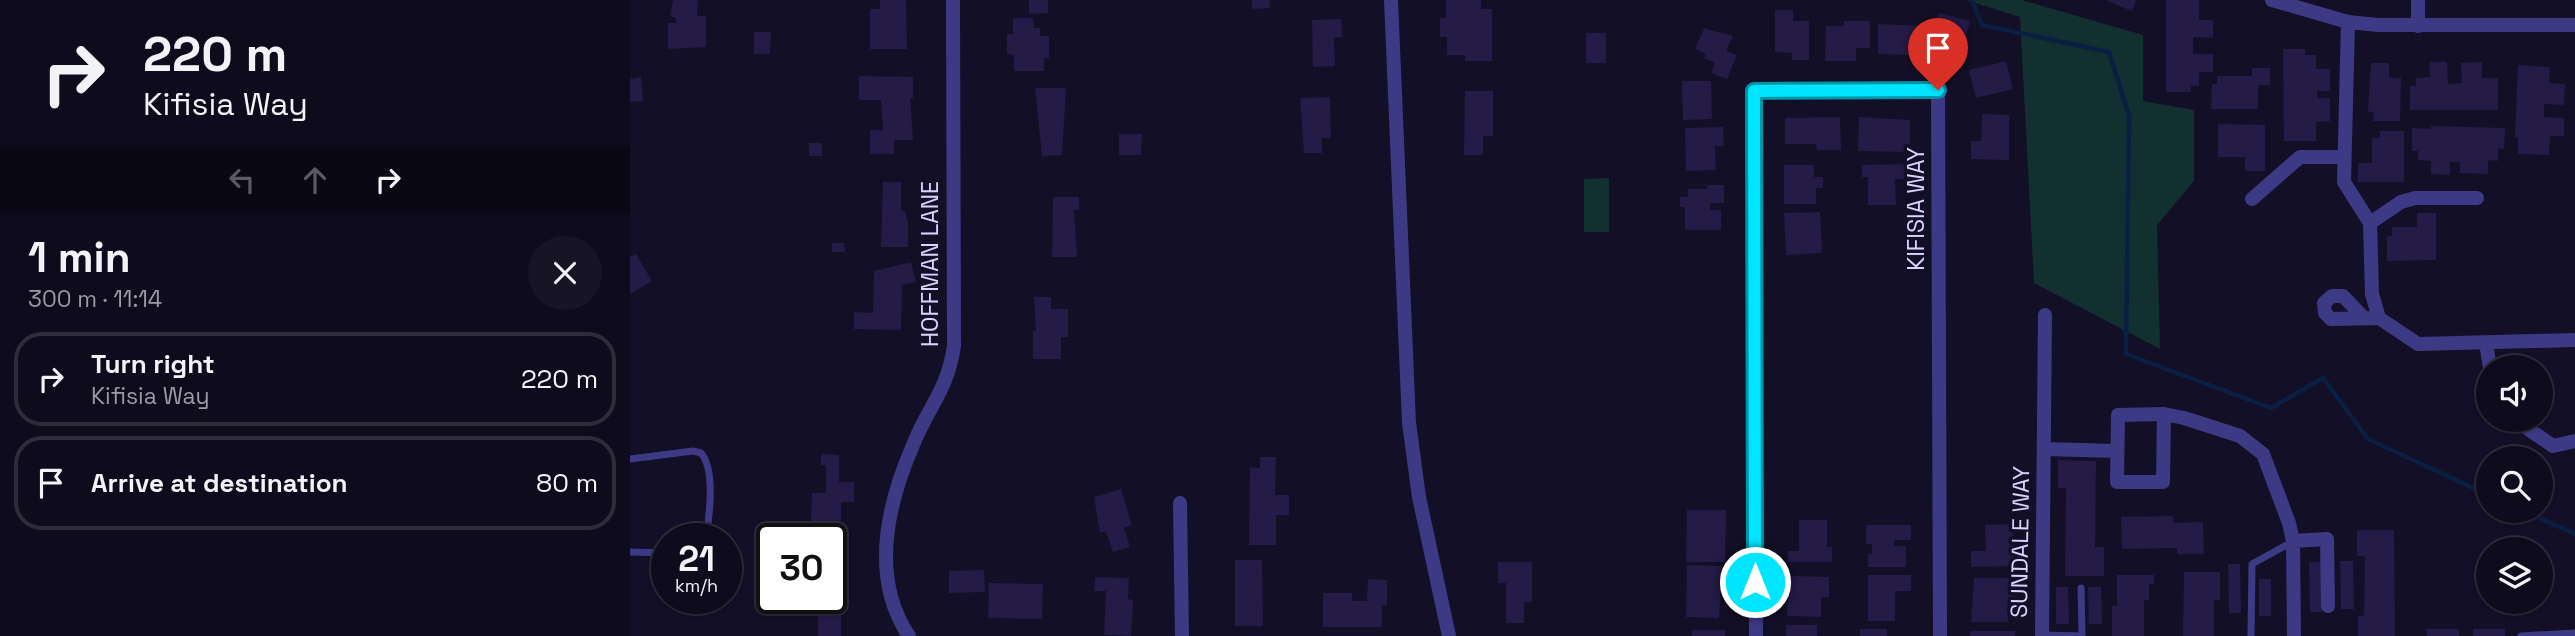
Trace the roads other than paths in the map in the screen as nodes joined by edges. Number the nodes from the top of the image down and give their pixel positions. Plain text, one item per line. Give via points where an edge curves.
1 (953, 0) edge
2 (1391, 0) edge
3 (2272, 0) edge
4 (2418, 0) edge
5 (2348, 22) junction
6 (2418, 26) junction
7 (2575, 26) edge
8 (2343, 157) junction
9 (2477, 198) dead end
10 (2252, 199) dead end
11 (2370, 223) junction
12 (2045, 315) dead end
13 (2575, 340) edge
14 (2486, 343) junction
15 (2488, 355) edge
16 (2164, 414) junction
17 (2533, 432) edge
18 (2575, 441) edge
19 (2044, 449) junction
20 (2117, 451) junction
21 (630, 459) edge
22 (1180, 503) dead end
23 (707, 523) edge
24 (2293, 541) junction
25 (630, 552) edge
26 (651, 553) edge
27 (2081, 588) dead end
28 (2328, 606) dead end
29 (2575, 633) edge
30 (2042, 635) edge
31 (2082, 635) edge
32 (909, 636) edge
33 (1182, 636) edge
34 (1449, 636) edge
35 (1756, 636) edge
36 (1940, 636) edge
37 (2251, 636) edge
38 (2294, 636) edge
39 (2521, 636) edge

1 - 32 street, HOFFMAN LANE via 954,346 942,393 914,442 895,492 888,530 887,585 893,608
2 - 34 street via 1409,423 1419,497
3 - 5 street
4 - 6 street
5 - 6 street
5 - 8 street
6 - 7 street
8 - 10 street via 2300,157
8 - 11 street via 2344,182
9 - 11 street via 2415,198
11 - 14 street via 2371,318 2418,344
12 - 19 street, SUNDALE WAY
13 - 14 street
14 - 15 street
16 - 20 street via 2118,415
16 - 20 street via 2163,482 2118,482
16 - 24 street via 2240,436 2263,454
17 - 18 street via 2553,446
19 - 20 street, SUNDALE WAY
19 - 30 street, SUNDALE WAY
21 - 23 lane via 701,453 710,496
22 - 33 street
24 - 28 street via 2328,539
24 - 37 lane via 2252,564
24 - 38 street
25 - 26 lane
27 - 31 lane
29 - 39 lane
30 - 31 lane
35 - 36 street, KIFISIA WAY via 1754,91 1938,90

